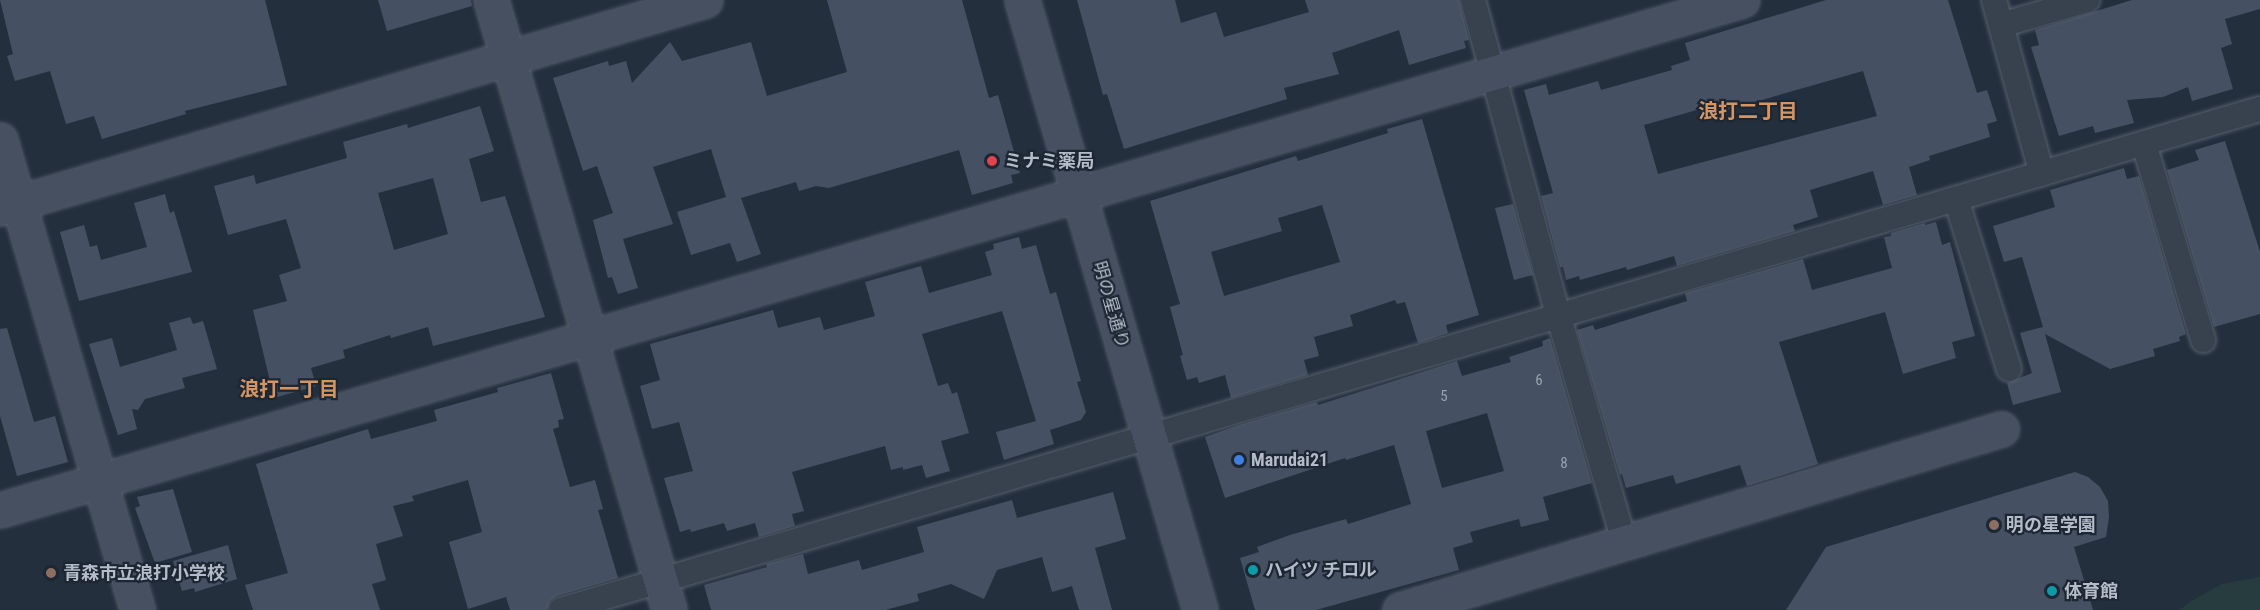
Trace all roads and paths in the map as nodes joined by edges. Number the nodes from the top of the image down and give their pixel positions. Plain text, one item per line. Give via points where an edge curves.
1 (491, 0) edge
2 (705, 0) edge
3 (1022, 0) edge
4 (1473, 0) edge
5 (1742, 0) edge
6 (1994, 0) edge
7 (2087, 0) edge
8 (2001, 26) junction
9 (508, 58) junction
10 (1494, 73) junction
11 (2260, 109) edge
12 (0, 140) edge
13 (2144, 144) junction
14 (2042, 174) junction
15 (1079, 195) junction
16 (1956, 199) junction
17 (9, 205) edge
18 (1558, 314) junction
19 (591, 339) junction
20 (2203, 340) dead end
21 (2009, 369) dead end
22 (2001, 429) dead end
23 (1150, 437) junction
24 (99, 481) junction
25 (0, 510) edge
26 (1624, 541) junction
27 (665, 595) edge
28 (137, 610) edge
29 (561, 610) edge
30 (1200, 610) edge
31 (1400, 610) edge

1 - 9 street
2 - 9 street
3 - 15 street, 明の星通り
4 - 10 street
5 - 10 street
6 - 8 street
7 - 8 street
8 - 14 street
9 - 17 street
9 - 19 street
10 - 15 street
10 - 18 street
11 - 13 street
12 - 17 street
13 - 14 street
13 - 20 street
14 - 16 street
15 - 19 street
15 - 23 street, 明の星通り
16 - 18 street
16 - 21 street
17 - 24 street
18 - 23 street
18 - 26 street
19 - 24 street
19 - 27 street
22 - 26 street
23 - 27 street
23 - 30 street, 明の星通り
24 - 25 street
24 - 28 street
26 - 31 street
27 - 29 street

